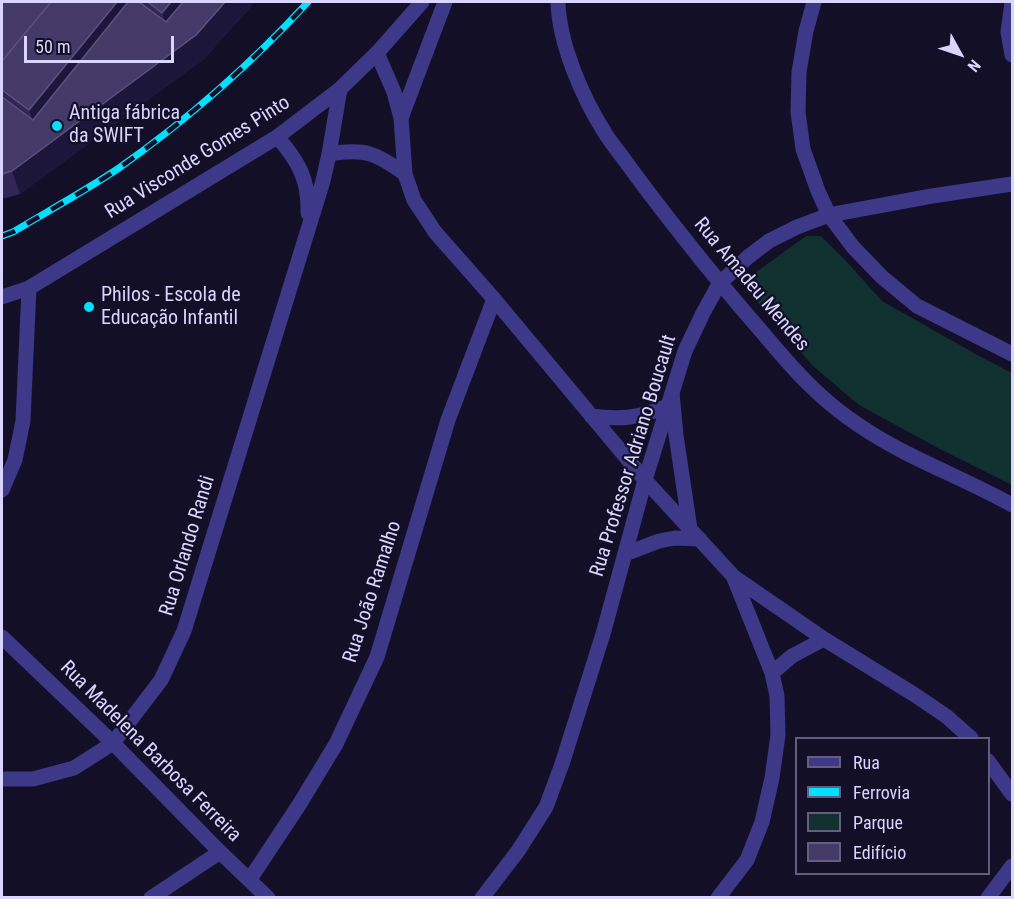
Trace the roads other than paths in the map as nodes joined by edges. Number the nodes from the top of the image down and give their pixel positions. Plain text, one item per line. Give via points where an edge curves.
1 (422, 2) edge
2 (445, 2) edge
3 (558, 2) edge
4 (814, 2) edge
5 (1012, 2) edge
6 (377, 53) junction
7 (1012, 55) edge
8 (340, 89) junction
9 (400, 118) junction
10 (277, 137) junction
11 (329, 154) junction
12 (405, 174) junction
13 (1012, 184) edge
14 (829, 215) junction
15 (307, 231) junction
16 (719, 284) junction
17 (29, 288) junction
18 (2, 297) edge
19 (494, 299) junction
20 (1012, 354) edge
21 (670, 399) junction
22 (591, 416) junction
23 (645, 480) junction
24 (2, 490) edge
25 (1012, 505) edge
26 (695, 534) junction
27 (625, 554) junction
28 (734, 577) junction
29 (2, 637) edge
30 (824, 639) junction
31 (772, 673) junction
32 (969, 737) edge
33 (113, 743) junction
34 (990, 764) edge
35 (2, 779) edge
36 (1012, 794) edge
37 (220, 852) junction
38 (1012, 866) edge
39 (250, 879) junction
40 (151, 897) edge
41 (268, 897) edge
42 (482, 897) edge
43 (718, 897) edge
44 (988, 897) edge

1 - 6 street, Rua Visconde Gomes Pinto
2 - 9 street
3 - 16 street, Rua Amadeu Mendes via 575,73 604,133
4 - 14 street via 799,72 798,112 803,149
5 - 7 street via 1008,32
6 - 8 street, Rua Visconde Gomes Pinto
6 - 9 street via 394,92
8 - 10 street, Rua Visconde Gomes Pinto
8 - 11 street, Rua Orlando Randi
9 - 12 street
10 - 15 street, Rua Orlando Randi via 291,152 304,181
10 - 17 street, Rua Visconde Gomes Pinto
11 - 12 street via 368,153
11 - 15 street, Rua Orlando Randi
12 - 19 street via 414,200 435,232
13 - 14 street, Rua Professor Adriano Boucault
14 - 16 street, Rua Professor Adriano Boucault via 769,241
14 - 20 street via 882,277 918,306
15 - 33 street, Rua Orlando Randi via 184,631 161,680
16 - 21 street, Rua Professor Adriano Boucault via 685,351
16 - 25 street, Rua Amadeu Mendes via 800,376 859,426 897,449
17 - 18 street, Rua Visconde Gomes Pinto
17 - 24 street via 23,421 15,460
19 - 22 street
19 - 39 street, Rua João Ramalho via 448,420 377,657 336,744
21 - 22 street via 639,416
21 - 23 street, Rua Professor Adriano Boucault
21 - 26 street
22 - 23 street
23 - 26 street
23 - 27 street, Rua Professor Adriano Boucault
26 - 27 street via 659,541
26 - 28 street
27 - 42 street, Rua Professor Adriano Boucault via 546,807
28 - 30 street
28 - 31 street
29 - 33 street, Rua Madelena Barbosa Ferreira
30 - 31 street via 792,656
30 - 32 street via 923,700
31 - 43 street via 778,735 762,822 747,860
33 - 35 street, Rua Orlando Randi via 74,768 33,779
33 - 37 street, Rua Madelena Barbosa Ferreira
34 - 36 street
37 - 39 street, Rua Madelena Barbosa Ferreira
37 - 40 street
38 - 44 street
39 - 41 street, Rua Madelena Barbosa Ferreira

